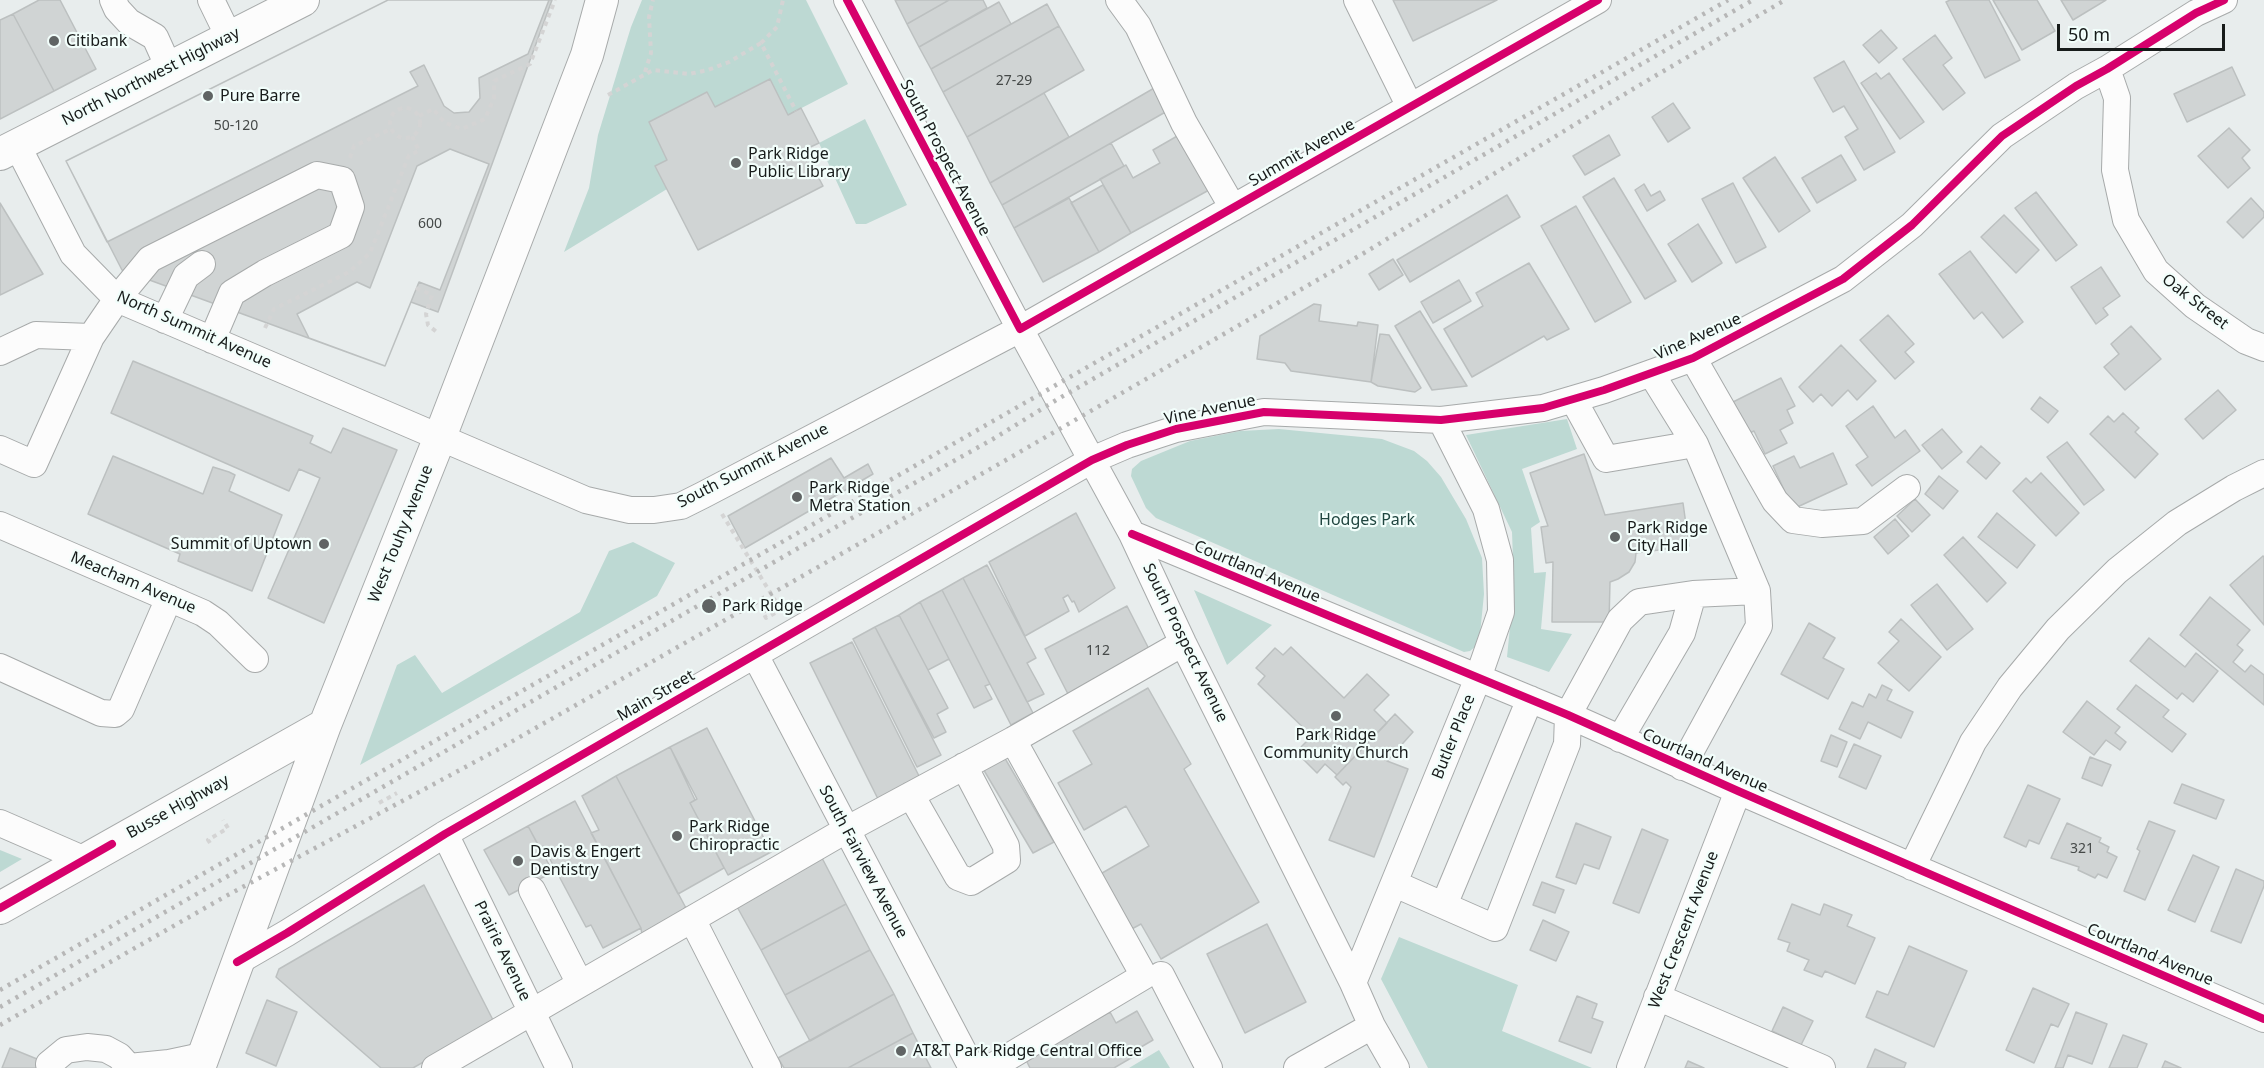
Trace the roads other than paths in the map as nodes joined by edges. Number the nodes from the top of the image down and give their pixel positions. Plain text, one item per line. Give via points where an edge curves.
1 (112, 0) edge
2 (211, 0) edge
3 (303, 0) edge
4 (602, 0) edge
5 (847, 0) edge
6 (1119, 0) edge
7 (1357, 0) edge
8 (1598, 0) edge
9 (2224, 0) edge
10 (229, 37) junction
11 (169, 68) junction
12 (2107, 69) junction
13 (1410, 107) junction
14 (8, 150) edge
15 (1233, 208) junction
16 (201, 264) dead end
17 (117, 299) junction
18 (165, 320) junction
19 (1020, 329) junction
20 (91, 337) junction
21 (212, 340) junction
22 (2264, 348) edge
23 (0, 352) edge
24 (1693, 358) junction
25 (1651, 373) junction
26 (1573, 399) junction
27 (1441, 420) junction
28 (440, 437) junction
29 (1695, 444) junction
30 (0, 449) edge
31 (1092, 460) junction
32 (2264, 474) edge
33 (1907, 488) dead end
34 (0, 525) edge
35 (1132, 534) junction
36 (1757, 591) junction
37 (1693, 594) junction
38 (169, 598) junction
39 (1183, 643) junction
40 (755, 655) junction
41 (255, 659) dead end
42 (0, 667) edge
43 (1478, 678) junction
44 (1530, 699) junction
45 (1568, 715) junction
46 (325, 725) junction
47 (1620, 739) junction
48 (1013, 740) junction
49 (964, 766) junction
50 (1682, 766) junction
51 (1738, 791) junction
52 (911, 795) junction
53 (0, 823) edge
54 (846, 830) junction
55 (445, 834) junction
56 (85, 860) junction
57 (1912, 867) junction
58 (1395, 884) junction
59 (532, 890) dead end
60 (1444, 905) junction
61 (0, 908) edge
62 (692, 919) junction
63 (237, 962) junction
64 (1161, 975) dead end
65 (1353, 983) junction
66 (580, 984) junction
67 (1657, 997) junction
68 (531, 1012) junction
69 (2264, 1019) edge
70 (1372, 1026) junction
71 (200, 1062) edge
72 (49, 1064) dead end
73 (130, 1067) edge
74 (435, 1068) edge
75 (559, 1068) edge
76 (768, 1068) edge
77 (972, 1068) edge
78 (990, 1068) edge
79 (1209, 1068) edge
80 (1297, 1068) edge
81 (1396, 1068) edge
82 (1630, 1068) edge
83 (1822, 1068) edge

1 - 11 street via 129,22 155,38
2 - 10 street
3 - 10 main road, North Northwest Highway
4 - 28 main road, West Touhy Avenue via 587,55
5 - 19 street, South Prospect Avenue
6 - 15 street via 1138,26 1184,123
7 - 13 street
8 - 13 street, Summit Avenue
9 - 12 street, Vine Avenue
10 - 11 main road, North Northwest Highway
11 - 14 main road, North Northwest Highway
12 - 22 street, Oak Street via 2117,98 2115,170 2126,220 2156,272 2195,306 2246,341
12 - 24 street, Vine Avenue via 2002,136 1912,225 1843,279
13 - 15 street, Summit Avenue
14 - 17 street, North Summit Avenue via 73,254
15 - 19 street, Summit Avenue
16 - 18 street via 186,276
17 - 18 street, North Summit Avenue
17 - 20 street
17 - 21 street via 150,259 317,175 342,180 351,207 341,235 232,293
18 - 21 street, North Summit Avenue
19 - 28 street, South Summit Avenue via 681,506 630,510 593,502
19 - 31 street, South Prospect Avenue
20 - 23 street via 36,335
20 - 30 street via 34,464
21 - 28 street, North Summit Avenue
24 - 25 street, Vine Avenue
24 - 33 street via 1775,501 1793,520 1822,524 1863,521
25 - 26 street, Vine Avenue
25 - 29 street
26 - 27 street, Vine Avenue via 1543,408
26 - 29 street via 1606,459
27 - 31 street, Vine Avenue via 1264,412 1176,429
27 - 43 street, Butler Place via 1486,510 1500,560 1501,612
28 - 46 main road, West Touhy Avenue
29 - 36 street
31 - 35 street, South Prospect Avenue
31 - 40 street, Main Street
32 - 57 street via 2177,523 2116,571 2058,629 2010,687 1973,742
34 - 38 street, Meacham Avenue
35 - 39 street, South Prospect Avenue
35 - 43 street, Courtland Avenue
36 - 37 street
36 - 50 street via 1760,626
37 - 45 street via 1640,602 1620,620
37 - 47 street via 1682,633
38 - 41 street, Meacham Avenue via 218,623
38 - 42 street via 121,709 115,714 101,713
39 - 48 street
39 - 65 street, South Prospect Avenue
40 - 54 street, South Fairview Avenue
40 - 55 street, Main Street
43 - 44 street, Courtland Avenue
43 - 58 street, Butler Place
44 - 45 street, Courtland Avenue
44 - 60 street
45 - 47 street, Courtland Avenue
45 - 60 street via 1567,744 1495,928
46 - 56 main road, Busse Highway
46 - 63 main road, West Touhy Avenue
47 - 50 street, Courtland Avenue
48 - 49 street
48 - 78 street via 1144,976
49 - 52 street
49 - 52 street via 1006,846 1006,860 971,882 958,877
50 - 51 street, Courtland Avenue
51 - 57 street, Courtland Avenue
51 - 67 street, West Crescent Avenue
52 - 54 street
53 - 56 street
54 - 62 street
54 - 77 street, South Fairview Avenue
55 - 63 street, Main Street
55 - 68 street, Prairie Avenue
56 - 61 main road, Busse Highway
57 - 69 street, Courtland Avenue
58 - 60 street
58 - 65 street, Butler Place
59 - 66 street
62 - 66 street
62 - 76 street
63 - 71 main road, West Touhy Avenue
64 - 79 street
65 - 70 street, South Prospect Avenue
66 - 68 street
67 - 82 street, West Crescent Avenue
67 - 83 street
68 - 74 street
68 - 75 street, Prairie Avenue
70 - 80 street
70 - 81 street, South Prospect Avenue
71 - 73 street
72 - 73 street via 66,1050 87,1047 106,1049

